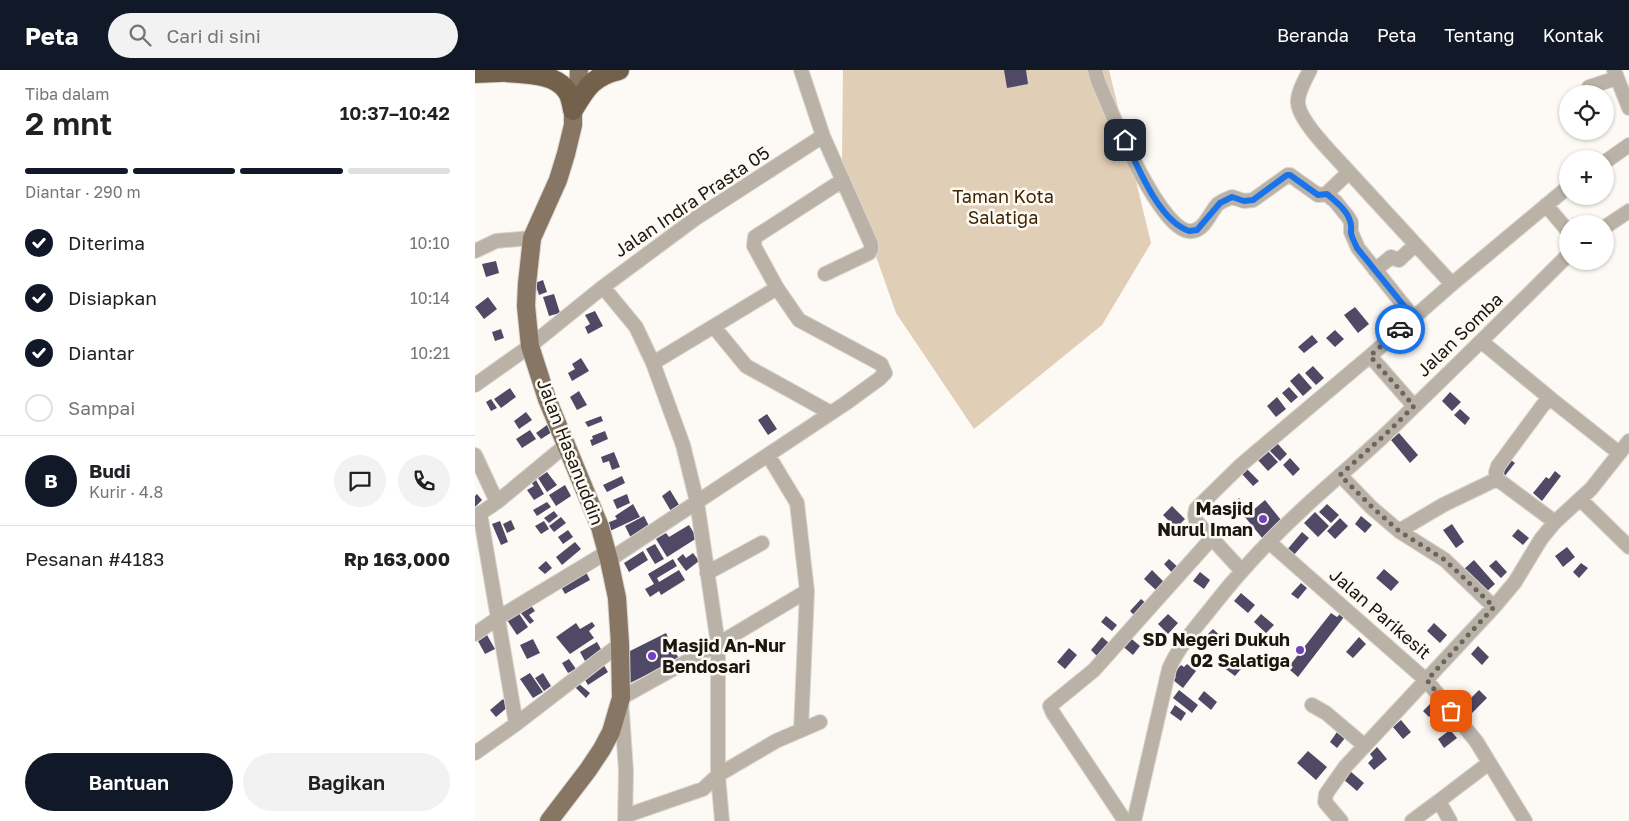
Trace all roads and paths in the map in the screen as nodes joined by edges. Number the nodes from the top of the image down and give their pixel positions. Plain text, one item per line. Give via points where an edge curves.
1 (533, 70) edge
2 (579, 70) edge
3 (619, 70) edge
4 (801, 70) edge
5 (1095, 70) edge
6 (1309, 70) edge
7 (507, 72) junction
8 (475, 73) edge
9 (1616, 74) edge
10 (1593, 85) edge
11 (1629, 108) edge
12 (573, 110) junction
13 (823, 136) junction
14 (1629, 145) edge
15 (1614, 156) edge
16 (1349, 172) junction
17 (843, 180) junction
18 (1327, 194) junction
19 (1559, 195) edge
20 (1546, 206) junction
21 (1629, 211) edge
22 (1559, 221) edge
23 (1614, 221) edge
24 (533, 238) junction
25 (1415, 245) junction
26 (475, 251) edge
27 (1559, 264) edge
28 (1375, 270) junction
29 (825, 274) dead end
30 (1452, 284) junction
31 (603, 287) junction
32 (777, 288) junction
33 (1413, 317) junction
34 (714, 326) junction
35 (1482, 342) junction
36 (530, 346) junction
37 (1370, 356) junction
38 (653, 363) junction
39 (475, 385) edge
40 (1551, 398) junction
41 (1414, 406) junction
42 (831, 413) junction
43 (1629, 442) edge
44 (566, 445) junction
45 (1619, 453) junction
46 (475, 455) edge
47 (768, 455) junction
48 (1340, 475) junction
49 (1497, 479) junction
50 (1581, 500) junction
51 (497, 502) junction
52 (697, 502) junction
53 (477, 515) edge
54 (1555, 522) junction
55 (1399, 531) junction
56 (1212, 538) junction
57 (1269, 542) junction
58 (762, 543) dead end
59 (1629, 547) edge
60 (608, 556) junction
61 (1241, 570) junction
62 (707, 573) junction
63 (807, 591) junction
64 (1494, 607) junction
65 (498, 618) junction
66 (475, 634) edge
67 (620, 644) junction
68 (718, 644) junction
69 (1427, 680) junction
70 (621, 698) junction
71 (1312, 705) dead end
72 (820, 722) dead end
73 (517, 724) junction
74 (801, 730) junction
75 (1365, 746) junction
76 (475, 753) edge
77 (1489, 763) junction
78 (718, 775) junction
79 (1439, 801) junction
80 (625, 818) edge
81 (549, 821) edge
82 (722, 821) edge
83 (1125, 821) edge
84 (1134, 821) edge
85 (1341, 821) edge
86 (1412, 821) edge
87 (1451, 821) edge
88 (1525, 821) edge

1 - 7 highway
2 - 12 main road, Jalan Hasanuddin
3 - 12 highway via 596,78
4 - 13 street
5 - 18 street via 1147,187 1161,208 1185,230 1197,230 1220,203 1232,197 1253,200 1287,175 1318,195
6 - 16 street via 1298,98 1301,113 1308,126
7 - 8 highway
7 - 12 highway via 547,78 558,83 569,92
9 - 10 street
9 - 11 street
12 - 24 main road, Jalan Hasanuddin via 573,125 558,180
13 - 17 street
13 - 31 street, Jalan Indra Prasta 05 via 696,218
14 - 15 street
16 - 18 street
16 - 25 street
17 - 29 street via 871,249 869,253
17 - 32 street via 755,237 754,246
18 - 28 street via 1349,217 1354,241
19 - 20 street
20 - 22 street
20 - 30 street
21 - 23 street
24 - 26 street via 495,242
24 - 36 main road, Jalan Hasanuddin via 526,297
25 - 28 street via 1399,260 1391,257
25 - 30 street
27 - 35 street, Jalan Somba
28 - 33 street
30 - 33 street
31 - 36 street, Jalan Indra Prasta 05
31 - 38 street via 636,327
32 - 34 street
32 - 42 street via 799,320 881,364 885,373
33 - 37 street
34 - 38 street
34 - 42 street via 746,366
35 - 40 street
35 - 41 street, Jalan Somba
36 - 39 street, Jalan Indra Prasta 05
36 - 44 main road, Jalan Hasanuddin
37 - 41 street
37 - 56 street via 1242,464 1196,510 1196,521
38 - 52 street via 683,445
40 - 45 street
40 - 49 street via 1498,466
41 - 48 street, Jalan Somba
42 - 47 street
43 - 45 street
44 - 51 street
44 - 60 main road, Jalan Hasanuddin via 600,527
45 - 50 street
46 - 51 street
47 - 52 street
47 - 63 street via 797,504
48 - 55 street
48 - 57 street, Jalan Somba
49 - 54 street
49 - 55 street
50 - 54 street
50 - 59 street
51 - 53 street
52 - 60 street
52 - 62 street
53 - 65 street
54 - 64 street
55 - 64 street via 1445,560
56 - 61 street
56 - 83 street via 1094,670 1050,706
57 - 61 street, Jalan Somba
57 - 69 street, Jalan Parikesit
58 - 62 street
60 - 65 street
60 - 67 main road, Jalan Hasanuddin via 617,598
61 - 84 street, Jalan Somba via 1171,665
62 - 68 street
63 - 68 street
63 - 74 street
64 - 69 street
65 - 66 street
65 - 73 street
67 - 70 main road, Jalan Hasanuddin
67 - 73 street
68 - 70 street
68 - 78 street
69 - 75 street
69 - 77 street, Jalan Parikesit
70 - 80 street via 626,771
70 - 81 main road, Jalan Hasanuddin via 602,750
71 - 75 street
72 - 74 street
73 - 76 street
74 - 78 street
75 - 85 street via 1325,794 1325,802
77 - 79 street
77 - 88 street, Jalan Parikesit
78 - 80 street via 703,789
78 - 82 street
79 - 86 street
79 - 87 street

